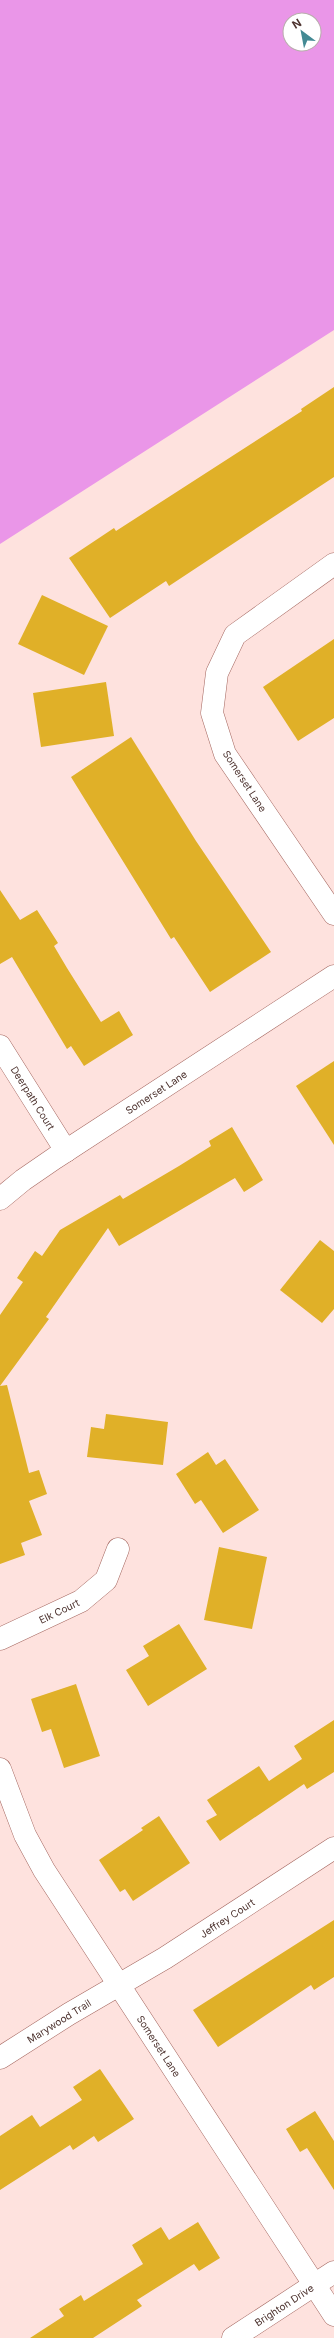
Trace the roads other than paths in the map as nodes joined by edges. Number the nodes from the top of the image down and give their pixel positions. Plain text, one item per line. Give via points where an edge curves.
1 (334, 564) edge
2 (334, 914) edge
3 (334, 976) edge
4 (0, 1046) edge
5 (66, 1150) junction
6 (0, 1199) edge
7 (118, 1549) dead end
8 (0, 1639) edge
9 (0, 1769) edge
10 (334, 1848) edge
11 (119, 1985) junction
12 (0, 2058) edge
13 (334, 2272) edge
14 (315, 2284) junction
15 (334, 2315) edge
16 (233, 2338) edge

1 - 2 street, Somerset Lane via 235,635 217,673 212,712 225,754
3 - 5 street, Somerset Lane
4 - 5 street, Deerpath Court
5 - 6 street, Somerset Lane
7 - 8 street, Elk Court via 106,1580 81,1601
9 - 11 street, Somerset Lane via 25,1835 44,1870
10 - 11 street, Jeffrey Court
11 - 12 street, Marywood Trail
11 - 14 street, Somerset Lane
13 - 14 street, Brighton Drive
14 - 15 street, Somerset Lane
14 - 16 street, Brighton Drive

